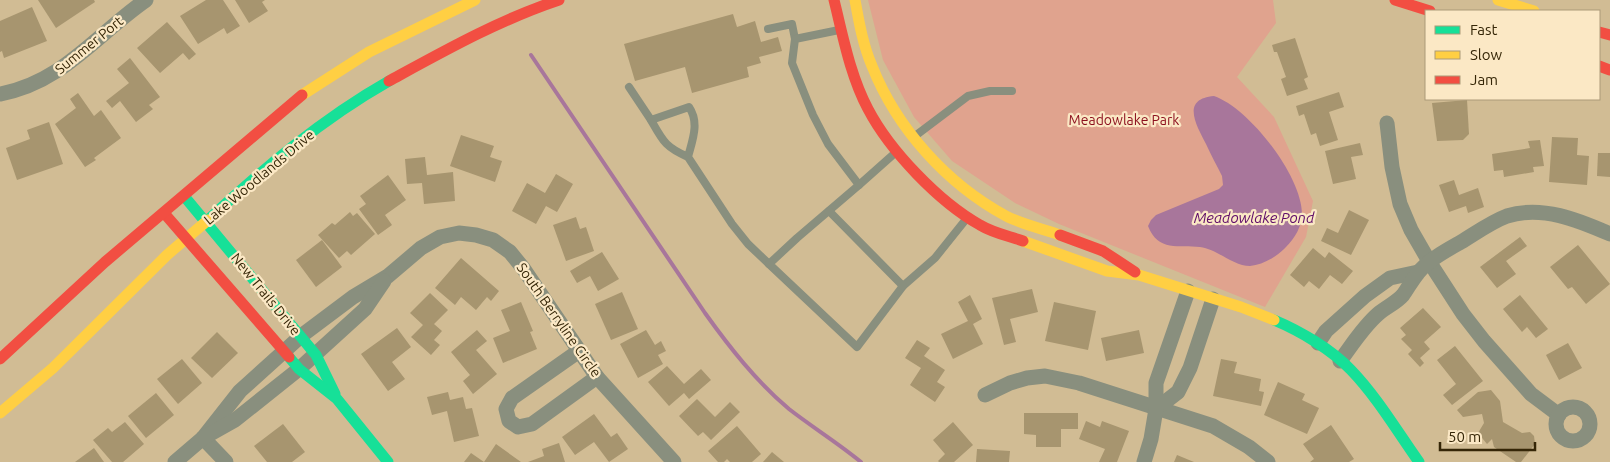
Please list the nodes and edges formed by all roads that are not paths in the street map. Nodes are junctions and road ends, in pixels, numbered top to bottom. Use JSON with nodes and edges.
{"nodes":[{"id":1,"x":146,"y":0,"type":"edge"},
{"id":2,"x":475,"y":0,"type":"edge"},
{"id":3,"x":559,"y":0,"type":"edge"},
{"id":4,"x":834,"y":0,"type":"edge"},
{"id":5,"x":854,"y":0,"type":"edge"},
{"id":6,"x":1395,"y":0,"type":"edge"},
{"id":7,"x":1498,"y":0,"type":"edge"},
{"id":8,"x":1427,"y":10,"type":"edge"},
{"id":9,"x":1531,"y":10,"type":"edge"},
{"id":10,"x":768,"y":29,"type":"dead end"},
{"id":11,"x":841,"y":29,"type":"junction"},
{"id":12,"x":795,"y":39,"type":"junction"},
{"id":13,"x":630,"y":87,"type":"dead end"},
{"id":14,"x":1012,"y":91,"type":"dead end"},
{"id":15,"x":0,"y":94,"type":"edge"},
{"id":16,"x":651,"y":120,"type":"junction"},
{"id":17,"x":1387,"y":123,"type":"dead end"},
{"id":18,"x":905,"y":144,"type":"junction"},
{"id":19,"x":688,"y":157,"type":"junction"},
{"id":20,"x":859,"y":185,"type":"junction"},
{"id":21,"x":184,"y":196,"type":"junction"},
{"id":22,"x":829,"y":211,"type":"junction"},
{"id":23,"x":164,"y":213,"type":"junction"},
{"id":24,"x":967,"y":218,"type":"junction"},
{"id":25,"x":206,"y":222,"type":"junction"},
{"id":26,"x":1610,"y":234,"type":"edge"},
{"id":27,"x":187,"y":238,"type":"junction"},
{"id":28,"x":769,"y":264,"type":"junction"},
{"id":29,"x":1424,"y":267,"type":"junction"},
{"id":30,"x":1139,"y":275,"type":"junction"},
{"id":31,"x":388,"y":276,"type":"junction"},
{"id":32,"x":904,"y":286,"type":"junction"},
{"id":33,"x":1378,"y":287,"type":"junction"},
{"id":34,"x":1188,"y":291,"type":"junction"},
{"id":35,"x":1212,"y":298,"type":"junction"},
{"id":36,"x":1391,"y":304,"type":"junction"},
{"id":37,"x":301,"y":336,"type":"junction"},
{"id":38,"x":1318,"y":343,"type":"junction"},
{"id":39,"x":579,"y":351,"type":"junction"},
{"id":40,"x":284,"y":352,"type":"junction"},
{"id":41,"x":316,"y":355,"type":"junction"},
{"id":42,"x":0,"y":359,"type":"edge"},
{"id":43,"x":1340,"y":361,"type":"junction"},
{"id":44,"x":299,"y":369,"type":"junction"},
{"id":45,"x":597,"y":377,"type":"junction"},
{"id":46,"x":984,"y":395,"type":"dead end"},
{"id":47,"x":337,"y":399,"type":"junction"},
{"id":48,"x":1156,"y":409,"type":"junction"},
{"id":49,"x":0,"y":413,"type":"edge"},
{"id":50,"x":1560,"y":415,"type":"dead end"},
{"id":51,"x":203,"y":438,"type":"junction"},
{"id":52,"x":175,"y":462,"type":"edge"},
{"id":53,"x":226,"y":462,"type":"edge"},
{"id":54,"x":388,"y":462,"type":"edge"},
{"id":55,"x":674,"y":462,"type":"edge"},
{"id":56,"x":1144,"y":462,"type":"edge"},
{"id":57,"x":1268,"y":462,"type":"edge"},
{"id":58,"x":1418,"y":462,"type":"edge"}],
"edges":[{"from":1,"to":15,"type":"street","name":"Summer Port"},
{"from":2,"to":21,"type":"street"},
{"from":3,"to":25,"type":"street","name":"Lake Woodlands Drive"},
{"from":4,"to":11,"type":"street"},
{"from":5,"to":18,"type":"street"},
{"from":6,"to":8,"type":"street"},
{"from":7,"to":9,"type":"street"},
{"from":10,"to":12,"type":"lane"},
{"from":11,"to":12,"type":"lane"},
{"from":11,"to":18,"type":"street"},
{"from":12,"to":20,"type":"lane"},
{"from":13,"to":16,"type":"lane"},
{"from":14,"to":18,"type":"lane"},
{"from":16,"to":19,"type":"lane"},
{"from":16,"to":19,"type":"lane"},
{"from":17,"to":29,"type":"street"},
{"from":18,"to":20,"type":"lane"},
{"from":18,"to":24,"type":"street"},
{"from":18,"to":30,"type":"street"},
{"from":19,"to":28,"type":"lane"},
{"from":20,"to":22,"type":"lane"},
{"from":21,"to":23,"type":"street"},
{"from":21,"to":25,"type":"street","name":"New Trails Drive"},
{"from":22,"to":28,"type":"lane"},
{"from":22,"to":32,"type":"lane"},
{"from":23,"to":27,"type":"street","name":"New Trails Drive"},
{"from":23,"to":42,"type":"street"},
{"from":24,"to":30,"type":"street"},
{"from":24,"to":32,"type":"lane"},
{"from":25,"to":27,"type":"street","name":"Lake Woodlands Drive"},
{"from":25,"to":37,"type":"street","name":"New Trails Drive"},
{"from":26,"to":29,"type":"street"},
{"from":27,"to":40,"type":"street","name":"New Trails Drive"},
{"from":27,"to":49,"type":"street","name":"Lake Woodlands Drive"},
{"from":28,"to":32,"type":"lane"},
{"from":29,"to":33,"type":"street"},
{"from":29,"to":36,"type":"street"},
{"from":29,"to":50,"type":"street"},
{"from":30,"to":34,"type":"street"},
{"from":31,"to":37,"type":"street","name":"South Berryline Circle"},
{"from":31,"to":39,"type":"street","name":"South Berryline Circle"},
{"from":31,"to":41,"type":"street","name":"South Berryline Circle"},
{"from":33,"to":36,"type":"street"},
{"from":33,"to":38,"type":"street"},
{"from":34,"to":35,"type":"street"},
{"from":34,"to":48,"type":"street"},
{"from":35,"to":38,"type":"street"},
{"from":35,"to":48,"type":"street"},
{"from":36,"to":43,"type":"street"},
{"from":37,"to":40,"type":"street","name":"South Berryline Circle"},
{"from":37,"to":41,"type":"street","name":"New Trails Drive"},
{"from":38,"to":43,"type":"street"},
{"from":39,"to":45,"type":"street","name":"South Berryline Circle"},
{"from":39,"to":45,"type":"street"},
{"from":40,"to":44,"type":"street","name":"New Trails Drive"},
{"from":40,"to":51,"type":"street","name":"South Berryline Circle"},
{"from":41,"to":44,"type":"street","name":"South Berryline Circle"},
{"from":41,"to":47,"type":"street","name":"New Trails Drive"},
{"from":43,"to":58,"type":"street"},
{"from":44,"to":47,"type":"street","name":"New Trails Drive"},
{"from":44,"to":51,"type":"street","name":"South Berryline Circle"},
{"from":45,"to":55,"type":"street","name":"South Berryline Circle"},
{"from":46,"to":48,"type":"street"},
{"from":47,"to":54,"type":"street","name":"New Trails Drive"},
{"from":48,"to":56,"type":"street"},
{"from":48,"to":57,"type":"street"},
{"from":51,"to":52,"type":"street","name":"South Berryline Circle"},
{"from":51,"to":53,"type":"street"}]}
